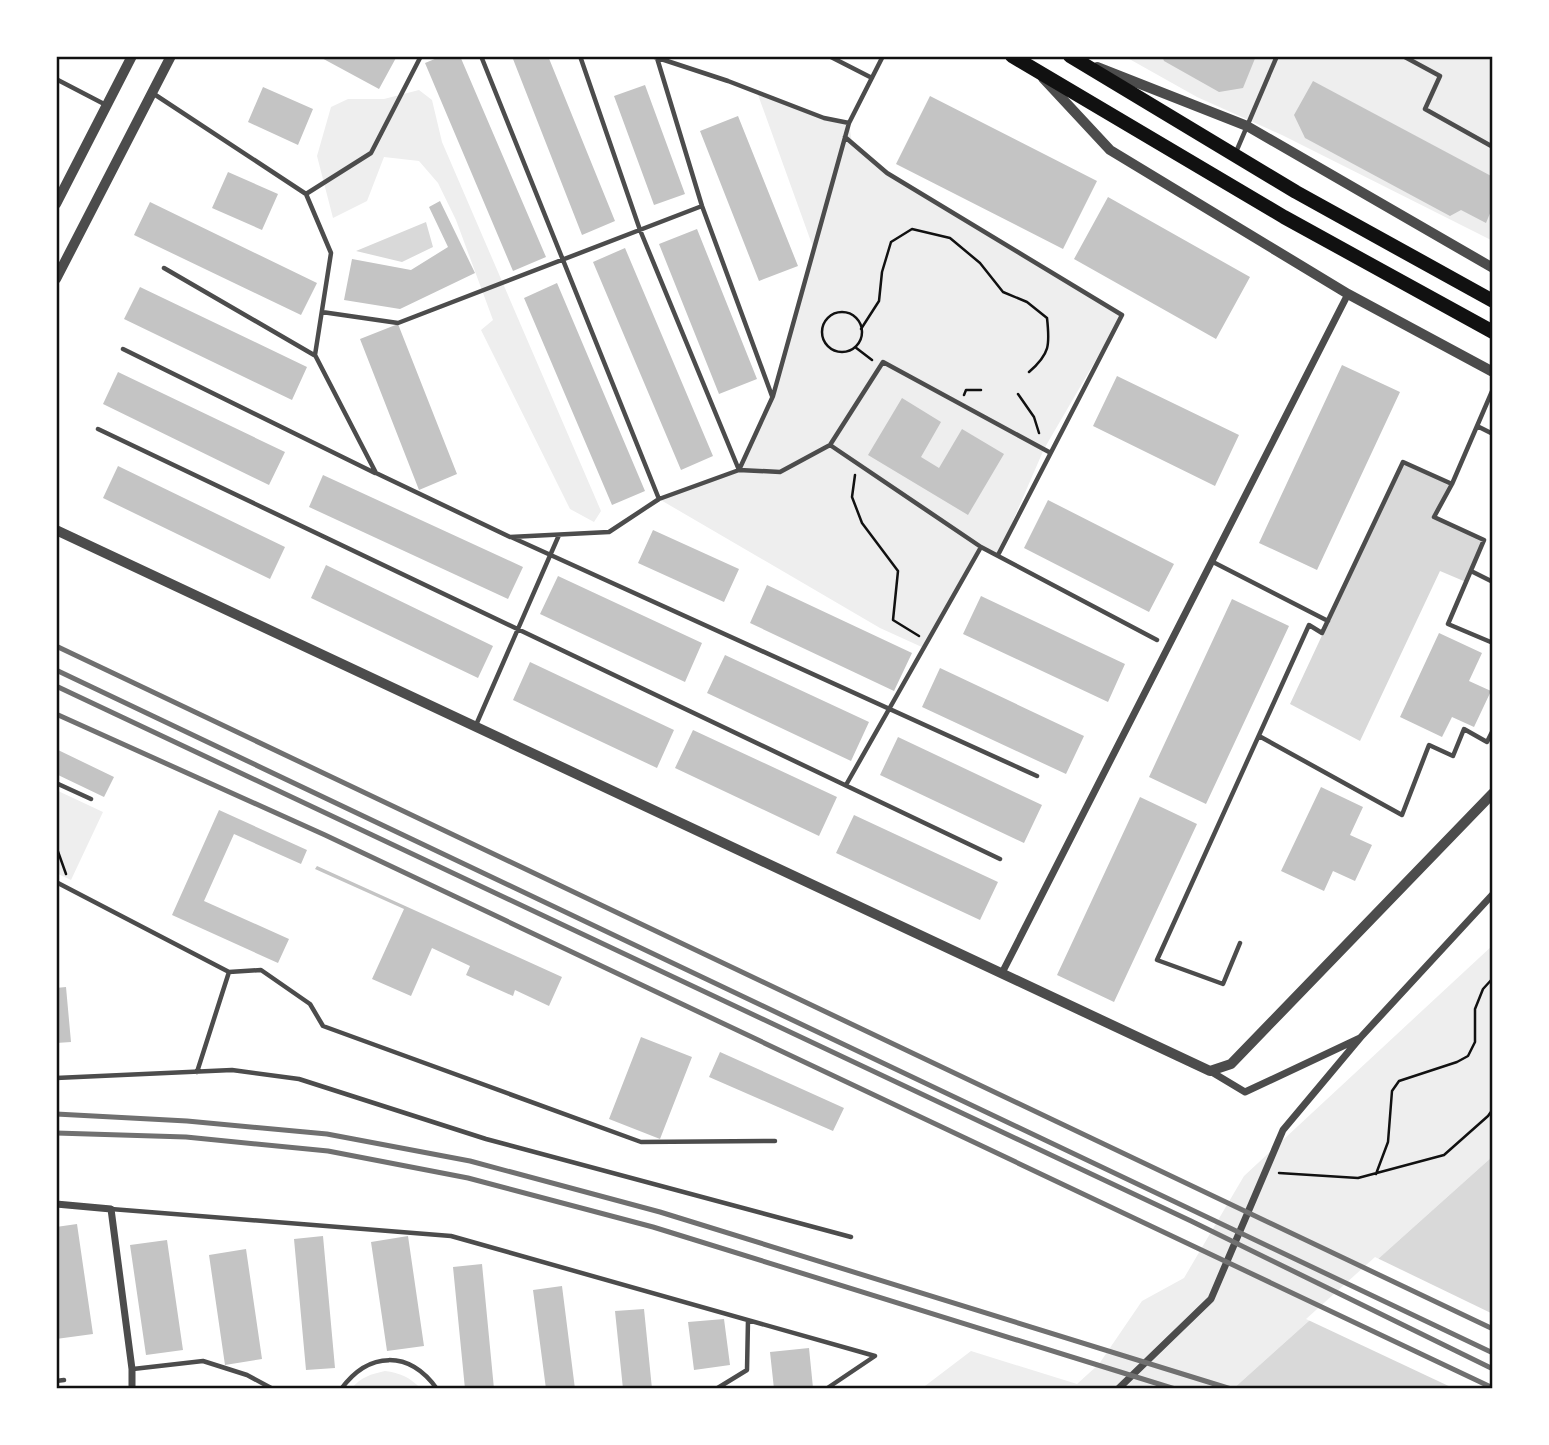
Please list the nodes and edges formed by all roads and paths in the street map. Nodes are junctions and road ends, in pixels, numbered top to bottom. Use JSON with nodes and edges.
{"nodes":[{"id":1,"x":132,"y":56,"type":"edge"},
{"id":2,"x":171,"y":56,"type":"edge"},
{"id":3,"x":421,"y":56,"type":"edge"},
{"id":4,"x":481,"y":56,"type":"edge"},
{"id":5,"x":580,"y":56,"type":"edge"},
{"id":6,"x":829,"y":56,"type":"edge"},
{"id":7,"x":883,"y":56,"type":"edge"},
{"id":8,"x":1012,"y":56,"type":"edge"},
{"id":9,"x":1070,"y":56,"type":"edge"},
{"id":10,"x":1277,"y":56,"type":"edge"},
{"id":11,"x":1403,"y":56,"type":"edge"},
{"id":12,"x":655,"y":57,"type":"edge"},
{"id":13,"x":1034,"y":68,"type":"junction"},
{"id":14,"x":872,"y":78,"type":"junction"},
{"id":15,"x":56,"y":79,"type":"edge"},
{"id":16,"x":152,"y":93,"type":"junction"},
{"id":17,"x":106,"y":106,"type":"junction"},
{"id":18,"x":849,"y":123,"type":"junction"},
{"id":19,"x":1247,"y":126,"type":"junction"},
{"id":20,"x":845,"y":137,"type":"junction"},
{"id":21,"x":1493,"y":147,"type":"edge"},
{"id":22,"x":1234,"y":155,"type":"junction"},
{"id":23,"x":306,"y":194,"type":"junction"},
{"id":24,"x":56,"y":204,"type":"edge"},
{"id":25,"x":702,"y":206,"type":"junction"},
{"id":26,"x":640,"y":230,"type":"junction"},
{"id":27,"x":563,"y":260,"type":"junction"},
{"id":28,"x":164,"y":268,"type":"dead end"},
{"id":29,"x":1493,"y":268,"type":"edge"},
{"id":30,"x":56,"y":279,"type":"edge"},
{"id":31,"x":1348,"y":294,"type":"junction"},
{"id":32,"x":1493,"y":301,"type":"edge"},
{"id":33,"x":322,"y":312,"type":"junction"},
{"id":34,"x":861,"y":329,"type":"junction"},
{"id":35,"x":1493,"y":332,"type":"edge"},
{"id":36,"x":855,"y":347,"type":"junction"},
{"id":37,"x":123,"y":349,"type":"dead end"},
{"id":38,"x":315,"y":355,"type":"junction"},
{"id":39,"x":880,"y":366,"type":"junction"},
{"id":40,"x":1029,"y":372,"type":"dead end"},
{"id":41,"x":1493,"y":372,"type":"edge"},
{"id":42,"x":1493,"y":389,"type":"edge"},
{"id":43,"x":981,"y":390,"type":"dead end"},
{"id":44,"x":1018,"y":394,"type":"dead end"},
{"id":45,"x":772,"y":396,"type":"junction"},
{"id":46,"x":960,"y":404,"type":"junction"},
{"id":47,"x":1477,"y":426,"type":"junction"},
{"id":48,"x":98,"y":429,"type":"dead end"},
{"id":49,"x":1493,"y":434,"type":"edge"},
{"id":50,"x":830,"y":445,"type":"junction"},
{"id":51,"x":1047,"y":451,"type":"junction"},
{"id":52,"x":857,"y":463,"type":"junction"},
{"id":53,"x":739,"y":470,"type":"junction"},
{"id":54,"x":376,"y":473,"type":"junction"},
{"id":55,"x":1452,"y":484,"type":"junction"},
{"id":56,"x":659,"y":499,"type":"junction"},
{"id":57,"x":56,"y":530,"type":"edge"},
{"id":58,"x":559,"y":535,"type":"junction"},
{"id":59,"x":510,"y":537,"type":"junction"},
{"id":60,"x":981,"y":547,"type":"junction"},
{"id":61,"x":550,"y":555,"type":"junction"},
{"id":62,"x":998,"y":555,"type":"junction"},
{"id":63,"x":1213,"y":562,"type":"junction"},
{"id":64,"x":1471,"y":571,"type":"junction"},
{"id":65,"x":1493,"y":582,"type":"edge"},
{"id":66,"x":1328,"y":621,"type":"junction"},
{"id":67,"x":518,"y":629,"type":"junction"},
{"id":68,"x":1157,"y":640,"type":"dead end"},
{"id":69,"x":927,"y":642,"type":"junction"},
{"id":70,"x":1493,"y":643,"type":"edge"},
{"id":71,"x":889,"y":709,"type":"junction"},
{"id":72,"x":475,"y":726,"type":"junction"},
{"id":73,"x":1493,"y":730,"type":"edge"},
{"id":74,"x":1259,"y":736,"type":"junction"},
{"id":75,"x":1037,"y":776,"type":"dead end"},
{"id":76,"x":56,"y":783,"type":"edge"},
{"id":77,"x":846,"y":785,"type":"junction"},
{"id":78,"x":1493,"y":793,"type":"edge"},
{"id":79,"x":91,"y":799,"type":"dead end"},
{"id":80,"x":56,"y":846,"type":"edge"},
{"id":81,"x":1000,"y":859,"type":"dead end"},
{"id":82,"x":56,"y":882,"type":"edge"},
{"id":83,"x":72,"y":890,"type":"junction"},
{"id":84,"x":1493,"y":894,"type":"edge"},
{"id":85,"x":1240,"y":943,"type":"dead end"},
{"id":86,"x":229,"y":972,"type":"junction"},
{"id":87,"x":1003,"y":973,"type":"junction"},
{"id":88,"x":1493,"y":978,"type":"edge"},
{"id":89,"x":1360,"y":1038,"type":"junction"},
{"id":90,"x":1210,"y":1071,"type":"junction"},
{"id":91,"x":197,"y":1072,"type":"junction"},
{"id":92,"x":56,"y":1078,"type":"edge"},
{"id":93,"x":1493,"y":1109,"type":"edge"},
{"id":94,"x":775,"y":1141,"type":"dead end"},
{"id":95,"x":1265,"y":1172,"type":"junction"},
{"id":96,"x":1376,"y":1174,"type":"junction"},
{"id":97,"x":56,"y":1204,"type":"edge"},
{"id":98,"x":111,"y":1209,"type":"junction"},
{"id":99,"x":851,"y":1237,"type":"dead end"},
{"id":100,"x":748,"y":1320,"type":"junction"},
{"id":101,"x":132,"y":1369,"type":"junction"},
{"id":102,"x":64,"y":1380,"type":"dead end"},
{"id":103,"x":56,"y":1381,"type":"edge"},
{"id":104,"x":132,"y":1389,"type":"edge"},
{"id":105,"x":273,"y":1389,"type":"edge"},
{"id":106,"x":341,"y":1389,"type":"edge"},
{"id":107,"x":437,"y":1389,"type":"edge"},
{"id":108,"x":716,"y":1389,"type":"edge"},
{"id":109,"x":826,"y":1389,"type":"edge"},
{"id":110,"x":1118,"y":1389,"type":"edge"}],
"edges":[{"from":1,"to":17,"type":"street"},
{"from":2,"to":16,"type":"street"},
{"from":3,"to":23,"type":"lane"},
{"from":4,"to":27,"type":"lane"},
{"from":5,"to":26,"type":"lane"},
{"from":6,"to":14,"type":"lane"},
{"from":7,"to":14,"type":"lane"},
{"from":8,"to":13,"type":"main road"},
{"from":9,"to":19,"type":"street"},
{"from":9,"to":22,"type":"main road"},
{"from":10,"to":19,"type":"lane"},
{"from":11,"to":21,"type":"lane"},
{"from":12,"to":18,"type":"lane"},
{"from":12,"to":25,"type":"lane"},
{"from":13,"to":31,"type":"street"},
{"from":13,"to":35,"type":"main road"},
{"from":14,"to":18,"type":"lane"},
{"from":15,"to":17,"type":"lane"},
{"from":16,"to":23,"type":"lane"},
{"from":16,"to":30,"type":"street"},
{"from":17,"to":24,"type":"street"},
{"from":18,"to":20,"type":"lane"},
{"from":19,"to":22,"type":"lane"},
{"from":19,"to":29,"type":"street"},
{"from":20,"to":45,"type":"lane"},
{"from":20,"to":51,"type":"lane"},
{"from":22,"to":32,"type":"main road"},
{"from":23,"to":33,"type":"lane"},
{"from":25,"to":26,"type":"lane"},
{"from":25,"to":45,"type":"lane"},
{"from":26,"to":27,"type":"lane"},
{"from":26,"to":53,"type":"lane"},
{"from":27,"to":33,"type":"lane"},
{"from":27,"to":56,"type":"lane"},
{"from":28,"to":38,"type":"lane"},
{"from":31,"to":41,"type":"street"},
{"from":31,"to":63,"type":"street"},
{"from":33,"to":38,"type":"lane"},
{"from":34,"to":36,"type":"path"},
{"from":34,"to":36,"type":"path"},
{"from":34,"to":40,"type":"path"},
{"from":36,"to":39,"type":"path"},
{"from":37,"to":54,"type":"lane"},
{"from":38,"to":54,"type":"lane"},
{"from":39,"to":46,"type":"lane"},
{"from":39,"to":50,"type":"lane"},
{"from":42,"to":47,"type":"lane"},
{"from":43,"to":46,"type":"path"},
{"from":44,"to":51,"type":"path"},
{"from":45,"to":53,"type":"lane"},
{"from":46,"to":51,"type":"lane"},
{"from":47,"to":49,"type":"lane"},
{"from":47,"to":55,"type":"lane"},
{"from":48,"to":67,"type":"lane"},
{"from":50,"to":52,"type":"lane"},
{"from":50,"to":53,"type":"lane"},
{"from":51,"to":62,"type":"lane"},
{"from":52,"to":60,"type":"lane"},
{"from":52,"to":69,"type":"path"},
{"from":53,"to":56,"type":"lane"},
{"from":54,"to":59,"type":"lane"},
{"from":55,"to":64,"type":"lane"},
{"from":55,"to":66,"type":"lane"},
{"from":56,"to":58,"type":"lane"},
{"from":57,"to":72,"type":"street"},
{"from":58,"to":59,"type":"lane"},
{"from":58,"to":61,"type":"lane"},
{"from":59,"to":61,"type":"lane"},
{"from":60,"to":62,"type":"lane"},
{"from":60,"to":69,"type":"lane"},
{"from":61,"to":67,"type":"lane"},
{"from":61,"to":71,"type":"lane"},
{"from":62,"to":68,"type":"lane"},
{"from":63,"to":66,"type":"lane"},
{"from":63,"to":87,"type":"street"},
{"from":64,"to":65,"type":"lane"},
{"from":64,"to":70,"type":"lane"},
{"from":66,"to":74,"type":"lane"},
{"from":67,"to":72,"type":"lane"},
{"from":67,"to":77,"type":"lane"},
{"from":69,"to":71,"type":"lane"},
{"from":71,"to":75,"type":"lane"},
{"from":71,"to":77,"type":"lane"},
{"from":72,"to":87,"type":"street"},
{"from":73,"to":74,"type":"lane"},
{"from":74,"to":85,"type":"lane"},
{"from":76,"to":79,"type":"lane"},
{"from":77,"to":81,"type":"lane"},
{"from":78,"to":90,"type":"street"},
{"from":80,"to":83,"type":"path"},
{"from":82,"to":83,"type":"lane"},
{"from":83,"to":86,"type":"lane"},
{"from":84,"to":89,"type":"street"},
{"from":86,"to":91,"type":"lane"},
{"from":86,"to":94,"type":"lane"},
{"from":87,"to":90,"type":"street"},
{"from":88,"to":96,"type":"path"},
{"from":89,"to":90,"type":"street"},
{"from":89,"to":95,"type":"street"},
{"from":91,"to":92,"type":"lane"},
{"from":91,"to":99,"type":"lane"},
{"from":93,"to":96,"type":"path"},
{"from":95,"to":96,"type":"path"},
{"from":95,"to":110,"type":"street"},
{"from":97,"to":98,"type":"street"},
{"from":98,"to":100,"type":"lane"},
{"from":98,"to":101,"type":"street"},
{"from":100,"to":108,"type":"lane"},
{"from":100,"to":109,"type":"lane"},
{"from":101,"to":104,"type":"street"},
{"from":101,"to":105,"type":"lane"},
{"from":102,"to":103,"type":"lane"},
{"from":106,"to":107,"type":"lane"}]}
